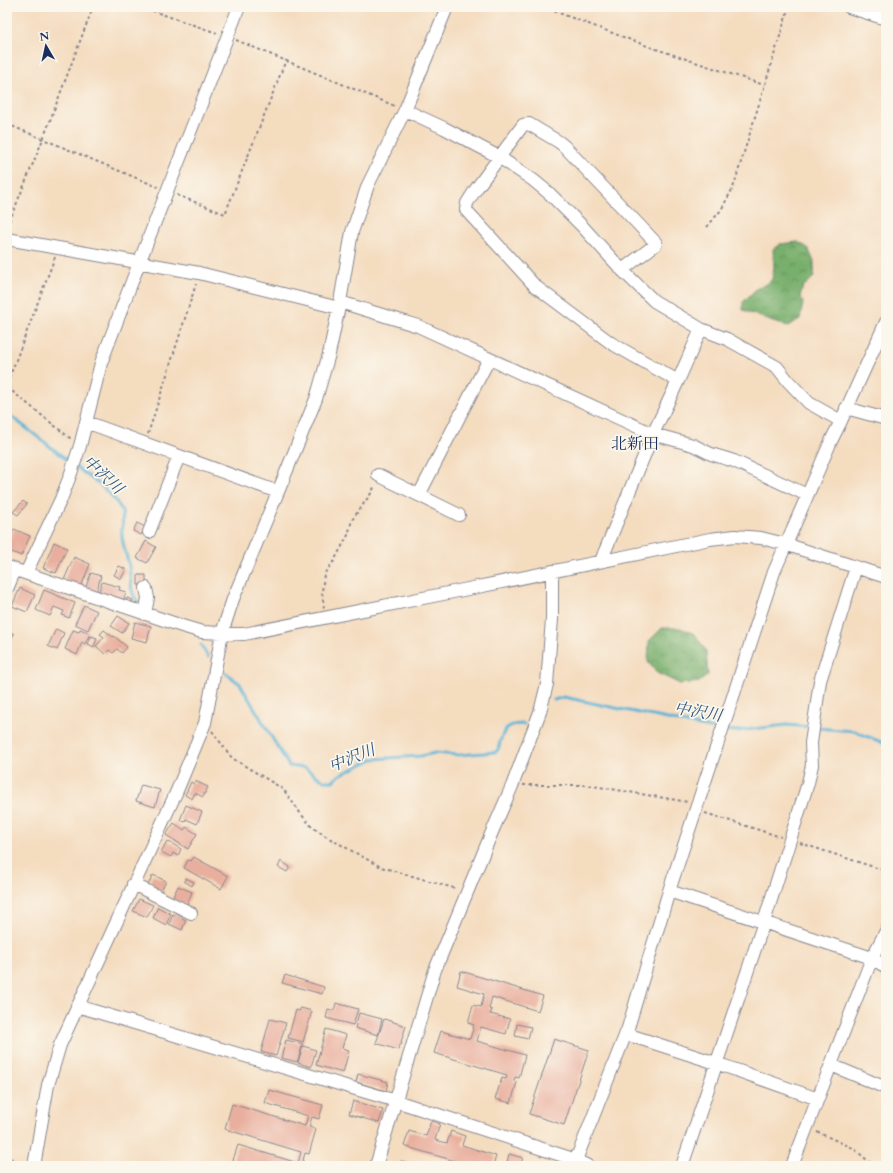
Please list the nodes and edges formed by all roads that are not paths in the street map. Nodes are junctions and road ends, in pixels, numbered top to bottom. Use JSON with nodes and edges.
{"nodes":[{"id":1,"x":238,"y":7,"type":"edge"},
{"id":2,"x":448,"y":7,"type":"edge"},
{"id":3,"x":849,"y":7,"type":"edge"},
{"id":4,"x":886,"y":19,"type":"edge"},
{"id":5,"x":405,"y":110,"type":"junction"},
{"id":6,"x":499,"y":156,"type":"junction"},
{"id":7,"x":7,"y":239,"type":"edge"},
{"id":8,"x":139,"y":263,"type":"junction"},
{"id":9,"x":622,"y":270,"type":"junction"},
{"id":10,"x":339,"y":305,"type":"junction"},
{"id":11,"x":886,"y":322,"type":"edge"},
{"id":12,"x":701,"y":329,"type":"junction"},
{"id":13,"x":489,"y":359,"type":"junction"},
{"id":14,"x":678,"y":381,"type":"junction"},
{"id":15,"x":846,"y":408,"type":"junction"},
{"id":16,"x":886,"y":419,"type":"edge"},
{"id":17,"x":841,"y":420,"type":"junction"},
{"id":18,"x":86,"y":422,"type":"junction"},
{"id":19,"x":653,"y":434,"type":"junction"},
{"id":20,"x":179,"y":456,"type":"junction"},
{"id":21,"x":378,"y":475,"type":"road end"},
{"id":22,"x":278,"y":492,"type":"junction"},
{"id":23,"x":419,"y":495,"type":"junction"},
{"id":24,"x":807,"y":495,"type":"junction"},
{"id":25,"x":458,"y":515,"type":"dead end"},
{"id":26,"x":149,"y":532,"type":"dead end"},
{"id":27,"x":785,"y":544,"type":"junction"},
{"id":28,"x":601,"y":561,"type":"junction"},
{"id":29,"x":856,"y":567,"type":"junction"},
{"id":30,"x":16,"y":570,"type":"edge"},
{"id":31,"x":552,"y":571,"type":"junction"},
{"id":32,"x":886,"y":577,"type":"edge"},
{"id":33,"x":146,"y":588,"type":"dead end"},
{"id":34,"x":7,"y":589,"type":"edge"},
{"id":35,"x":145,"y":614,"type":"junction"},
{"id":36,"x":222,"y":633,"type":"junction"},
{"id":37,"x":133,"y":884,"type":"junction"},
{"id":38,"x":669,"y":891,"type":"junction"},
{"id":39,"x":191,"y":912,"type":"dead end"},
{"id":40,"x":764,"y":922,"type":"junction"},
{"id":41,"x":886,"y":931,"type":"edge"},
{"id":42,"x":872,"y":958,"type":"junction"},
{"id":43,"x":886,"y":967,"type":"edge"},
{"id":44,"x":77,"y":1006,"type":"junction"},
{"id":45,"x":626,"y":1034,"type":"junction"},
{"id":46,"x":716,"y":1063,"type":"junction"},
{"id":47,"x":832,"y":1065,"type":"junction"},
{"id":48,"x":886,"y":1088,"type":"edge"},
{"id":49,"x":818,"y":1099,"type":"junction"},
{"id":50,"x":396,"y":1101,"type":"junction"},
{"id":51,"x":576,"y":1160,"type":"junction"},
{"id":52,"x":7,"y":1163,"type":"edge"},
{"id":53,"x":9,"y":1166,"type":"edge"},
{"id":54,"x":34,"y":1166,"type":"edge"},
{"id":55,"x":376,"y":1166,"type":"edge"},
{"id":56,"x":588,"y":1166,"type":"edge"},
{"id":57,"x":682,"y":1166,"type":"edge"},
{"id":58,"x":792,"y":1166,"type":"edge"}],
"edges":[{"from":1,"to":8,"type":"street"},
{"from":2,"to":5,"type":"street"},
{"from":3,"to":4,"type":"street"},
{"from":5,"to":6,"type":"street"},
{"from":5,"to":10,"type":"street"},
{"from":6,"to":9,"type":"street"},
{"from":6,"to":9,"type":"street"},
{"from":6,"to":14,"type":"street"},
{"from":7,"to":8,"type":"street"},
{"from":8,"to":10,"type":"street"},
{"from":8,"to":18,"type":"street"},
{"from":9,"to":12,"type":"street"},
{"from":10,"to":13,"type":"street"},
{"from":10,"to":22,"type":"street"},
{"from":11,"to":15,"type":"street"},
{"from":12,"to":14,"type":"street"},
{"from":12,"to":17,"type":"street"},
{"from":13,"to":19,"type":"street"},
{"from":13,"to":23,"type":"street"},
{"from":14,"to":19,"type":"street"},
{"from":15,"to":16,"type":"street"},
{"from":15,"to":17,"type":"street"},
{"from":17,"to":24,"type":"street"},
{"from":18,"to":20,"type":"street"},
{"from":18,"to":30,"type":"street"},
{"from":19,"to":24,"type":"street"},
{"from":19,"to":28,"type":"street"},
{"from":20,"to":22,"type":"street"},
{"from":20,"to":26,"type":"street"},
{"from":21,"to":23,"type":"street"},
{"from":22,"to":36,"type":"street"},
{"from":23,"to":25,"type":"street"},
{"from":24,"to":27,"type":"street"},
{"from":27,"to":28,"type":"street"},
{"from":27,"to":29,"type":"street"},
{"from":27,"to":38,"type":"street"},
{"from":28,"to":31,"type":"street"},
{"from":29,"to":32,"type":"street"},
{"from":29,"to":40,"type":"street"},
{"from":30,"to":34,"type":"street"},
{"from":30,"to":35,"type":"street"},
{"from":31,"to":36,"type":"street"},
{"from":31,"to":50,"type":"street"},
{"from":33,"to":35,"type":"street"},
{"from":35,"to":36,"type":"street"},
{"from":36,"to":37,"type":"street"},
{"from":37,"to":39,"type":"street"},
{"from":37,"to":44,"type":"street"},
{"from":38,"to":40,"type":"street"},
{"from":38,"to":45,"type":"street"},
{"from":40,"to":42,"type":"street"},
{"from":40,"to":46,"type":"street"},
{"from":41,"to":42,"type":"street"},
{"from":42,"to":43,"type":"street"},
{"from":42,"to":47,"type":"street"},
{"from":44,"to":50,"type":"street"},
{"from":44,"to":54,"type":"street"},
{"from":45,"to":46,"type":"street"},
{"from":45,"to":51,"type":"street"},
{"from":46,"to":49,"type":"street"},
{"from":46,"to":57,"type":"street"},
{"from":47,"to":48,"type":"street"},
{"from":47,"to":49,"type":"street"},
{"from":49,"to":58,"type":"street"},
{"from":50,"to":51,"type":"street"},
{"from":50,"to":55,"type":"street"},
{"from":51,"to":56,"type":"street"},
{"from":52,"to":53,"type":"street"}]}
